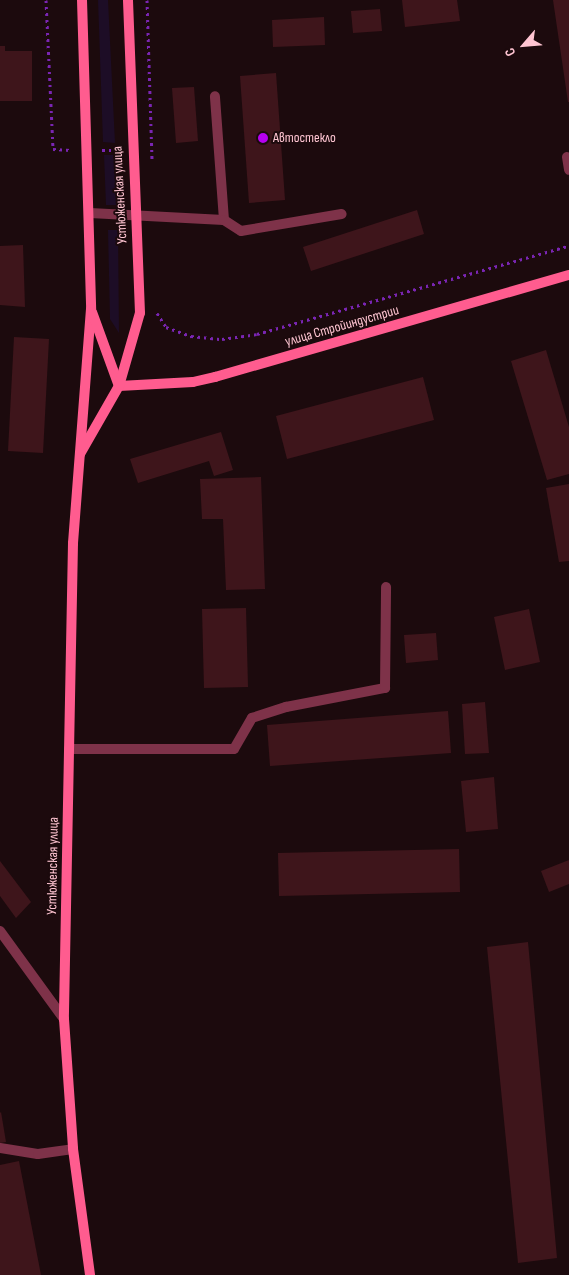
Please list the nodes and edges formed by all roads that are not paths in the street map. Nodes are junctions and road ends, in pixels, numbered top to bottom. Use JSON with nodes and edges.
{"nodes":[{"id":1,"x":82,"y":0,"type":"edge"},
{"id":2,"x":128,"y":0,"type":"edge"},
{"id":3,"x":214,"y":96,"type":"dead end"},
{"id":4,"x":567,"y":157,"type":"dead end"},
{"id":5,"x":569,"y":170,"type":"edge"},
{"id":6,"x":90,"y":213,"type":"junction"},
{"id":7,"x":134,"y":214,"type":"junction"},
{"id":8,"x":342,"y":214,"type":"dead end"},
{"id":9,"x":224,"y":220,"type":"junction"},
{"id":10,"x":569,"y":275,"type":"edge"},
{"id":11,"x":91,"y":309,"type":"junction"},
{"id":12,"x":119,"y":386,"type":"junction"},
{"id":13,"x":78,"y":456,"type":"junction"},
{"id":14,"x":386,"y":587,"type":"dead end"},
{"id":15,"x":69,"y":749,"type":"junction"},
{"id":16,"x":0,"y":931,"type":"edge"},
{"id":17,"x":64,"y":1019,"type":"junction"},
{"id":18,"x":0,"y":1148,"type":"edge"},
{"id":19,"x":73,"y":1149,"type":"junction"},
{"id":20,"x":90,"y":1275,"type":"edge"}],
"edges":[{"from":1,"to":6,"type":"main road","name":"Устюженская улица"},
{"from":2,"to":7,"type":"main road","name":"Устюженская улица"},
{"from":3,"to":9,"type":"street"},
{"from":4,"to":5,"type":"street"},
{"from":6,"to":7,"type":"street"},
{"from":6,"to":11,"type":"main road","name":"Устюженская улица"},
{"from":7,"to":9,"type":"street"},
{"from":7,"to":12,"type":"main road","name":"Устюженская улица"},
{"from":8,"to":9,"type":"street"},
{"from":10,"to":12,"type":"main road","name":"улица Стройиндустрии"},
{"from":11,"to":12,"type":"main road","name":"Устюженская улица"},
{"from":11,"to":13,"type":"main road","name":"Устюженская улица"},
{"from":12,"to":13,"type":"main road","name":"Устюженская улица"},
{"from":13,"to":15,"type":"main road","name":"Устюженская улица"},
{"from":14,"to":15,"type":"street"},
{"from":15,"to":17,"type":"main road","name":"Устюженская улица"},
{"from":16,"to":17,"type":"street"},
{"from":17,"to":19,"type":"main road","name":"Устюженская улица"},
{"from":18,"to":19,"type":"street"},
{"from":19,"to":20,"type":"main road","name":"Устюженская улица"}]}
